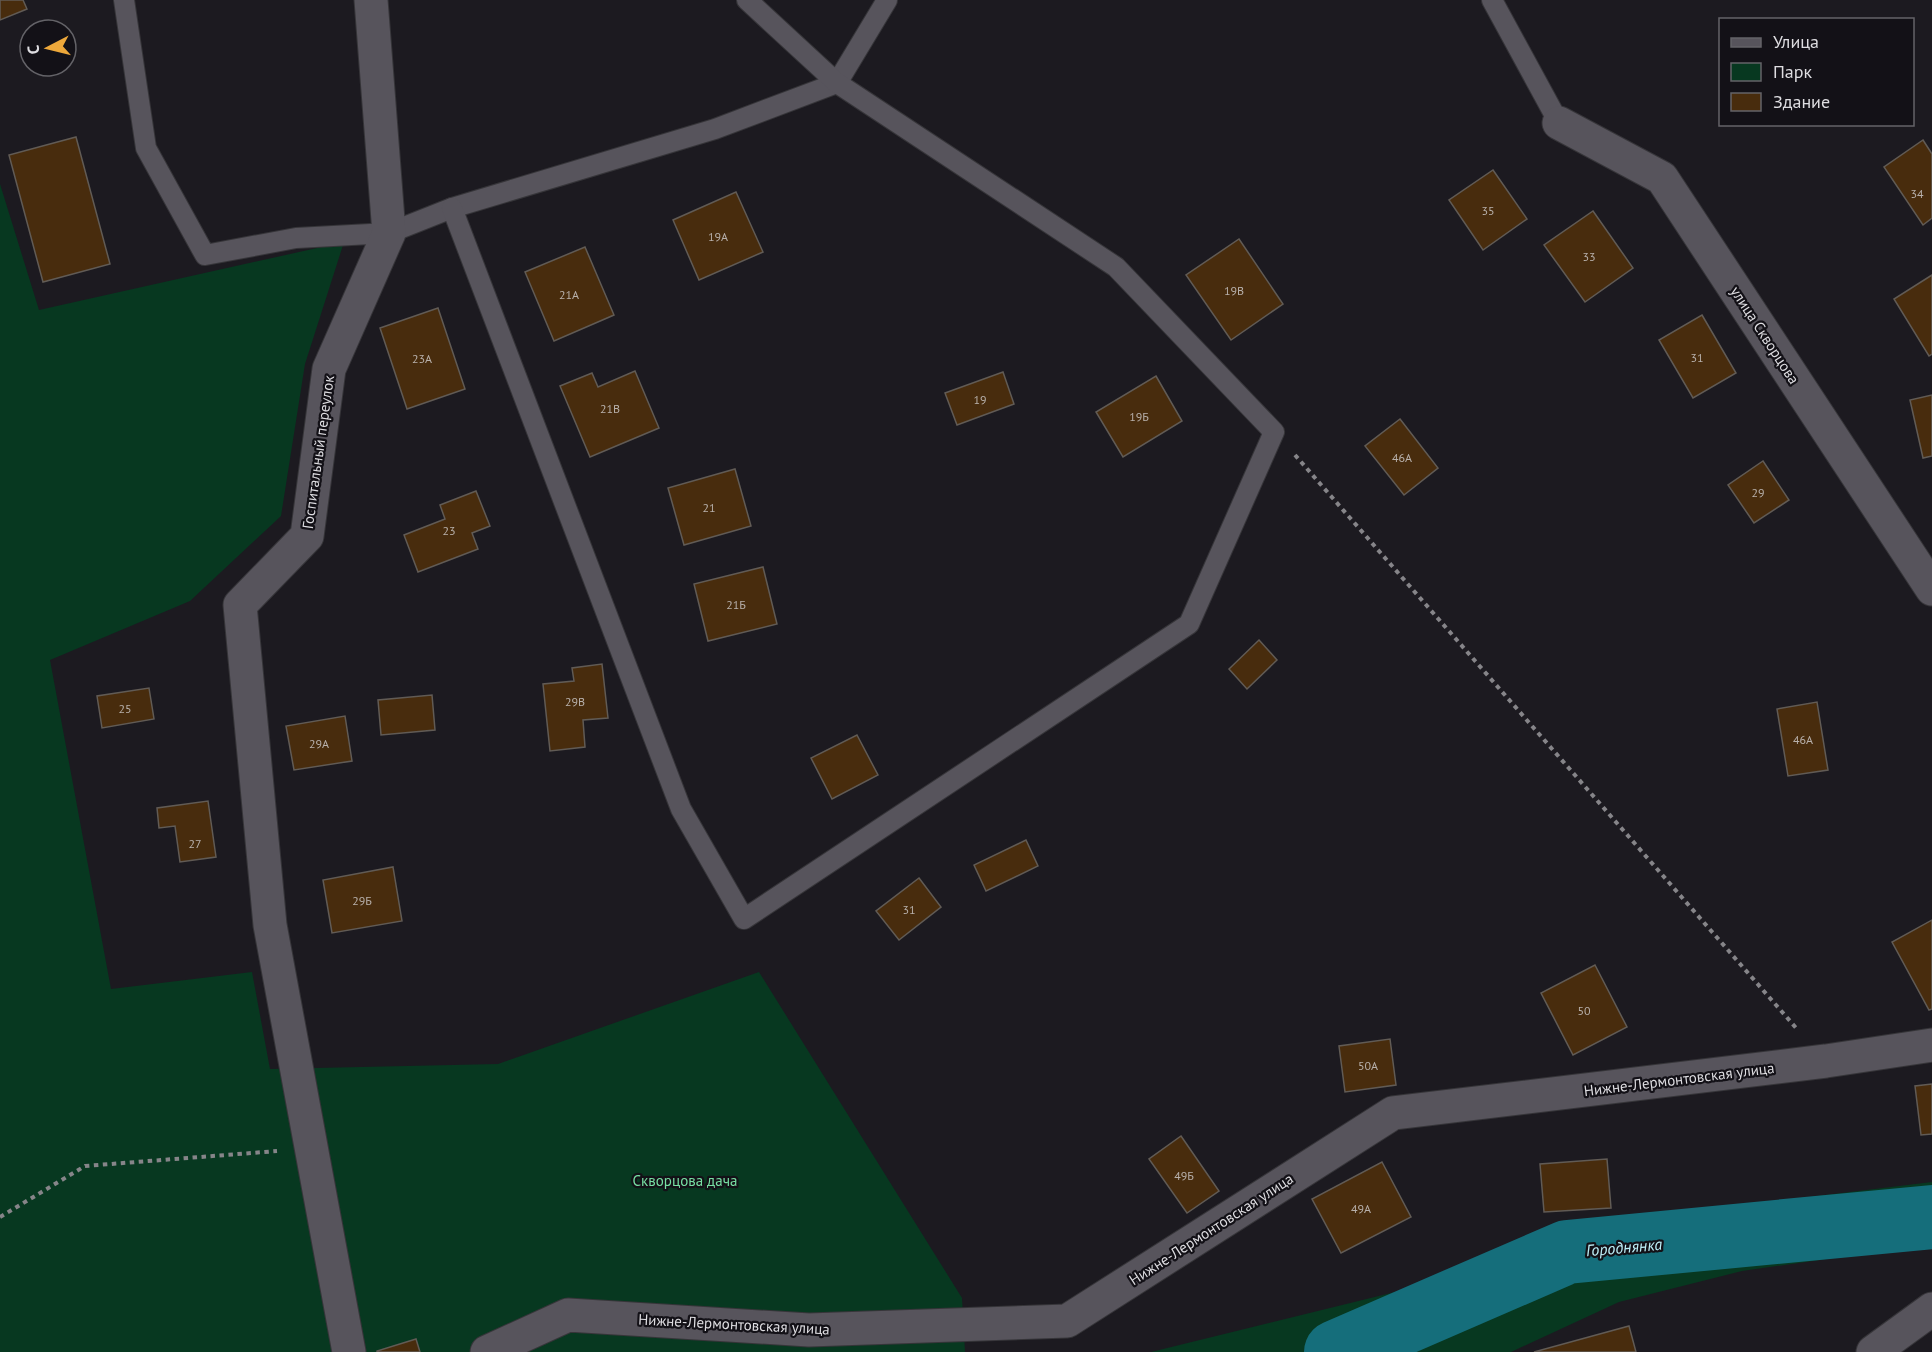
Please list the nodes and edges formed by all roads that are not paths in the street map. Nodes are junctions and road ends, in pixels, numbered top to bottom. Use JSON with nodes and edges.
{"nodes":[{"id":1,"x":124,"y":0,"type":"edge"},
{"id":2,"x":371,"y":0,"type":"edge"},
{"id":3,"x":747,"y":0,"type":"edge"},
{"id":4,"x":887,"y":0,"type":"edge"},
{"id":5,"x":1492,"y":0,"type":"edge"},
{"id":6,"x":837,"y":83,"type":"junction"},
{"id":7,"x":1559,"y":123,"type":"joint"},
{"id":8,"x":452,"y":208,"type":"junction"},
{"id":9,"x":389,"y":233,"type":"junction"},
{"id":10,"x":1932,"y":590,"type":"edge"},
{"id":11,"x":1932,"y":1045,"type":"edge"},
{"id":12,"x":1932,"y":1310,"type":"edge"},
{"id":13,"x":349,"y":1352,"type":"edge"},
{"id":14,"x":487,"y":1352,"type":"edge"},
{"id":15,"x":1873,"y":1352,"type":"edge"}],
"edges":[{"from":1,"to":9,"type":"lane"},
{"from":2,"to":9,"type":"street","name":"Госпитальный переулок"},
{"from":3,"to":6,"type":"lane"},
{"from":4,"to":6,"type":"lane"},
{"from":5,"to":7,"type":"lane"},
{"from":6,"to":8,"type":"lane"},
{"from":6,"to":8,"type":"lane"},
{"from":7,"to":10,"type":"street","name":"улица Скворцова"},
{"from":8,"to":9,"type":"lane"},
{"from":9,"to":13,"type":"street","name":"Госпитальный переулок"},
{"from":11,"to":14,"type":"street","name":"Нижне-Лермонтовская улица"},
{"from":12,"to":15,"type":"street"}]}
